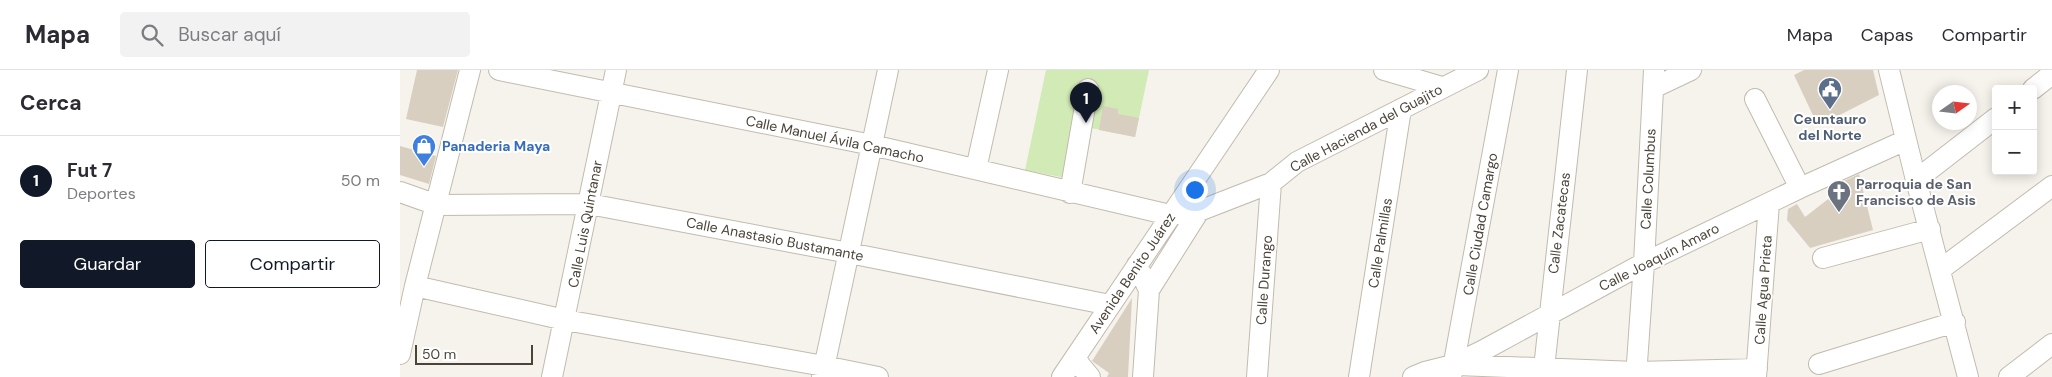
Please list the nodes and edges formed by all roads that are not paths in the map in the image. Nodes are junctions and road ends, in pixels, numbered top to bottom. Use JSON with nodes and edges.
{"nodes":[{"id":1,"x":470,"y":70,"type":"edge"},
{"id":2,"x":499,"y":70,"type":"edge"},
{"id":3,"x":616,"y":70,"type":"edge"},
{"id":4,"x":888,"y":70,"type":"edge"},
{"id":5,"x":998,"y":70,"type":"edge"},
{"id":6,"x":1270,"y":70,"type":"edge"},
{"id":7,"x":1384,"y":70,"type":"edge"},
{"id":8,"x":1478,"y":70,"type":"edge"},
{"id":9,"x":1508,"y":70,"type":"edge"},
{"id":10,"x":1577,"y":70,"type":"edge"},
{"id":11,"x":1691,"y":70,"type":"edge"},
{"id":12,"x":1893,"y":72,"type":"edge"},
{"id":13,"x":2052,"y":74,"type":"edge"},
{"id":14,"x":1653,"y":79,"type":"edge"},
{"id":15,"x":2037,"y":86,"type":"edge"},
{"id":16,"x":1442,"y":87,"type":"junction"},
{"id":17,"x":1088,"y":89,"type":"dead end"},
{"id":18,"x":611,"y":94,"type":"junction"},
{"id":19,"x":1755,"y":99,"type":"dead end"},
{"id":20,"x":1401,"y":109,"type":"junction"},
{"id":21,"x":1992,"y":121,"type":"edge"},
{"id":22,"x":1906,"y":140,"type":"junction"},
{"id":23,"x":872,"y":145,"type":"junction"},
{"id":24,"x":976,"y":169,"type":"junction"},
{"id":25,"x":1916,"y":180,"type":"junction"},
{"id":26,"x":1271,"y":183,"type":"junction"},
{"id":27,"x":2052,"y":186,"type":"edge"},
{"id":28,"x":1800,"y":188,"type":"junction"},
{"id":29,"x":400,"y":192,"type":"edge"},
{"id":30,"x":1070,"y":193,"type":"junction"},
{"id":31,"x":1769,"y":203,"type":"junction"},
{"id":32,"x":589,"y":204,"type":"junction"},
{"id":33,"x":437,"y":205,"type":"junction"},
{"id":34,"x":1199,"y":211,"type":"junction"},
{"id":35,"x":1170,"y":215,"type":"junction"},
{"id":36,"x":1930,"y":229,"type":"junction"},
{"id":37,"x":849,"y":253,"type":"junction"},
{"id":38,"x":1823,"y":258,"type":"dead end"},
{"id":39,"x":1644,"y":263,"type":"junction"},
{"id":40,"x":1137,"y":265,"type":"junction"},
{"id":41,"x":1941,"y":269,"type":"junction"},
{"id":42,"x":415,"y":286,"type":"junction"},
{"id":43,"x":1148,"y":290,"type":"junction"},
{"id":44,"x":1110,"y":305,"type":"junction"},
{"id":45,"x":1549,"y":314,"type":"junction"},
{"id":46,"x":565,"y":320,"type":"junction"},
{"id":47,"x":1955,"y":322,"type":"junction"},
{"id":48,"x":403,"y":326,"type":"edge"},
{"id":49,"x":2052,"y":344,"type":"edge"},
{"id":50,"x":400,"y":354,"type":"edge"},
{"id":51,"x":1076,"y":356,"type":"junction"},
{"id":52,"x":1819,"y":364,"type":"dead end"},
{"id":53,"x":823,"y":371,"type":"edge"},
{"id":54,"x":1452,"y":371,"type":"edge"},
{"id":55,"x":1543,"y":373,"type":"edge"},
{"id":56,"x":1757,"y":373,"type":"edge"},
{"id":57,"x":1636,"y":374,"type":"edge"},
{"id":58,"x":552,"y":377,"type":"edge"},
{"id":59,"x":878,"y":377,"type":"edge"},
{"id":60,"x":1062,"y":377,"type":"edge"},
{"id":61,"x":1090,"y":377,"type":"edge"},
{"id":62,"x":1143,"y":377,"type":"edge"},
{"id":63,"x":1257,"y":377,"type":"edge"},
{"id":64,"x":1359,"y":377,"type":"edge"},
{"id":65,"x":1413,"y":377,"type":"edge"},
{"id":66,"x":1968,"y":377,"type":"edge"},
{"id":67,"x":2009,"y":377,"type":"edge"}],
"edges":[{"from":1,"to":33,"type":"street"},
{"from":2,"to":18,"type":"street","name":"Calle Manuel Ávila Camacho"},
{"from":3,"to":18,"type":"street","name":"Calle Luis Quintanar"},
{"from":4,"to":23,"type":"street"},
{"from":5,"to":24,"type":"street"},
{"from":6,"to":35,"type":"street","name":"Avenida Benito Juárez"},
{"from":7,"to":16,"type":"street"},
{"from":8,"to":16,"type":"street","name":"Calle Hacienda del Guajito"},
{"from":9,"to":54,"type":"street","name":"Calle Ciudad Camargo"},
{"from":10,"to":45,"type":"street","name":"Calle Zacatecas"},
{"from":11,"to":14,"type":"street"},
{"from":12,"to":22,"type":"street"},
{"from":13,"to":15,"type":"street"},
{"from":14,"to":39,"type":"street","name":"Calle Columbus"},
{"from":16,"to":20,"type":"street","name":"Calle Hacienda del Guajito"},
{"from":17,"to":30,"type":"street"},
{"from":18,"to":23,"type":"street","name":"Calle Manuel Ávila Camacho"},
{"from":18,"to":32,"type":"street","name":"Calle Luis Quintanar"},
{"from":19,"to":28,"type":"street"},
{"from":20,"to":26,"type":"street","name":"Calle Hacienda del Guajito"},
{"from":20,"to":64,"type":"street","name":"Calle Palmillas"},
{"from":21,"to":25,"type":"street"},
{"from":22,"to":25,"type":"street"},
{"from":22,"to":28,"type":"street","name":"Calle Joaquín Amaro"},
{"from":23,"to":24,"type":"street","name":"Calle Manuel Ávila Camacho"},
{"from":23,"to":37,"type":"street"},
{"from":24,"to":30,"type":"street","name":"Calle Manuel Ávila Camacho"},
{"from":25,"to":36,"type":"street"},
{"from":26,"to":34,"type":"street","name":"Calle Hacienda del Guajito"},
{"from":26,"to":63,"type":"street","name":"Calle Durango"},
{"from":27,"to":41,"type":"street"},
{"from":28,"to":31,"type":"street","name":"Calle Joaquín Amaro"},
{"from":29,"to":33,"type":"street","name":"Calle Anastasio Bustamante"},
{"from":30,"to":35,"type":"street","name":"Calle Manuel Ávila Camacho"},
{"from":31,"to":39,"type":"street","name":"Calle Joaquín Amaro"},
{"from":31,"to":56,"type":"street","name":"Calle Agua Prieta"},
{"from":32,"to":33,"type":"street","name":"Calle Anastasio Bustamante"},
{"from":32,"to":37,"type":"street","name":"Calle Anastasio Bustamante"},
{"from":32,"to":46,"type":"street","name":"Calle Luis Quintanar"},
{"from":33,"to":42,"type":"street"},
{"from":34,"to":35,"type":"street","name":"Calle Hacienda del Guajito"},
{"from":34,"to":43,"type":"street"},
{"from":35,"to":40,"type":"street","name":"Avenida Benito Juárez"},
{"from":36,"to":38,"type":"street"},
{"from":36,"to":41,"type":"street"},
{"from":37,"to":44,"type":"street","name":"Calle Anastasio Bustamante"},
{"from":37,"to":53,"type":"street"},
{"from":39,"to":45,"type":"street","name":"Calle Joaquín Amaro"},
{"from":39,"to":57,"type":"street","name":"Calle Columbus"},
{"from":40,"to":43,"type":"street"},
{"from":40,"to":44,"type":"street","name":"Avenida Benito Juárez"},
{"from":41,"to":47,"type":"street"},
{"from":42,"to":46,"type":"street"},
{"from":42,"to":48,"type":"street"},
{"from":43,"to":62,"type":"street"},
{"from":44,"to":51,"type":"street","name":"Avenida Benito Juárez"},
{"from":45,"to":54,"type":"street","name":"Calle Joaquín Amaro"},
{"from":45,"to":55,"type":"street","name":"Calle Zacatecas"},
{"from":46,"to":53,"type":"street"},
{"from":46,"to":58,"type":"street","name":"Calle Luis Quintanar"},
{"from":47,"to":52,"type":"street"},
{"from":47,"to":66,"type":"street"},
{"from":48,"to":50,"type":"street"},
{"from":49,"to":67,"type":"street"},
{"from":51,"to":60,"type":"street","name":"Avenida Benito Juárez"},
{"from":51,"to":61,"type":"street"},
{"from":53,"to":59,"type":"street"},
{"from":54,"to":55,"type":"street"},
{"from":54,"to":65,"type":"street","name":"Calle Joaquín Amaro"},
{"from":55,"to":57,"type":"street"},
{"from":56,"to":57,"type":"street"}]}
